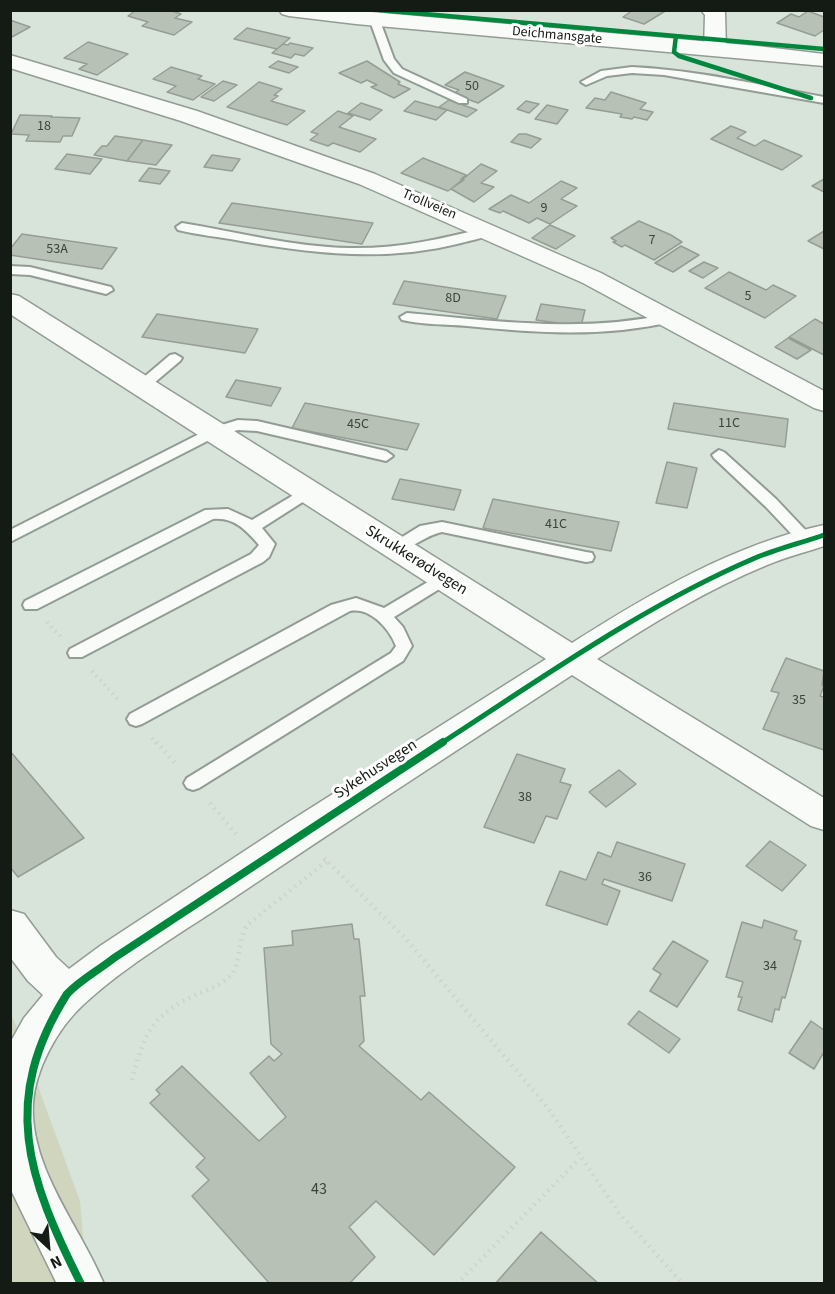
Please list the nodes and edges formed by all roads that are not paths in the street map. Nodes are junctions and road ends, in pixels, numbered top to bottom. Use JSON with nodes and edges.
{"nodes":[{"id":1,"x":289,"y":10,"type":"edge"},
{"id":2,"x":715,"y":11,"type":"edge"},
{"id":3,"x":375,"y":21,"type":"junction"},
{"id":4,"x":716,"y":49,"type":"junction"},
{"id":5,"x":825,"y":60,"type":"edge"},
{"id":6,"x":10,"y":61,"type":"edge"},
{"id":7,"x":586,"y":82,"type":"dead end"},
{"id":8,"x":463,"y":100,"type":"dead end"},
{"id":9,"x":825,"y":100,"type":"edge"},
{"id":10,"x":182,"y":227,"type":"dead end"},
{"id":11,"x":489,"y":231,"type":"junction"},
{"id":12,"x":10,"y":270,"type":"edge"},
{"id":13,"x":106,"y":290,"type":"dead end"},
{"id":14,"x":10,"y":302,"type":"edge"},
{"id":15,"x":407,"y":317,"type":"dead end"},
{"id":16,"x":669,"y":318,"type":"junction"},
{"id":17,"x":175,"y":358,"type":"dead end"},
{"id":18,"x":142,"y":386,"type":"junction"},
{"id":19,"x":825,"y":402,"type":"edge"},
{"id":20,"x":214,"y":432,"type":"junction"},
{"id":21,"x":719,"y":455,"type":"dead end"},
{"id":22,"x":386,"y":456,"type":"dead end"},
{"id":23,"x":307,"y":492,"type":"junction"},
{"id":24,"x":252,"y":527,"type":"junction"},
{"id":25,"x":10,"y":537,"type":"edge"},
{"id":26,"x":815,"y":538,"type":"edge"},
{"id":27,"x":396,"y":548,"type":"junction"},
{"id":28,"x":586,"y":557,"type":"dead end"},
{"id":29,"x":443,"y":579,"type":"junction"},
{"id":30,"x":30,"y":605,"type":"dead end"},
{"id":31,"x":382,"y":617,"type":"junction"},
{"id":32,"x":76,"y":653,"type":"dead end"},
{"id":33,"x":573,"y":659,"type":"junction"},
{"id":34,"x":136,"y":719,"type":"dead end"},
{"id":35,"x":193,"y":783,"type":"dead end"},
{"id":36,"x":825,"y":816,"type":"edge"},
{"id":37,"x":10,"y":926,"type":"edge"},
{"id":38,"x":68,"y":993,"type":"junction"},
{"id":39,"x":11,"y":1104,"type":"edge"},
{"id":40,"x":81,"y":1284,"type":"edge"}],
"edges":[{"from":1,"to":3,"type":"street","name":"Deichmansgate"},
{"from":2,"to":4,"type":"street"},
{"from":3,"to":4,"type":"street","name":"Deichmansgate"},
{"from":3,"to":8,"type":"lane"},
{"from":4,"to":5,"type":"street","name":"Deichmansgate"},
{"from":6,"to":11,"type":"street","name":"Trollveien"},
{"from":7,"to":9,"type":"lane"},
{"from":10,"to":11,"type":"lane"},
{"from":11,"to":16,"type":"street","name":"Trollveien"},
{"from":12,"to":13,"type":"lane"},
{"from":14,"to":18,"type":"street","name":"Skrukkerødvegen"},
{"from":15,"to":16,"type":"lane"},
{"from":16,"to":19,"type":"street","name":"Trollveien"},
{"from":17,"to":18,"type":"lane"},
{"from":18,"to":20,"type":"street","name":"Skrukkerødvegen"},
{"from":20,"to":22,"type":"lane"},
{"from":20,"to":23,"type":"street","name":"Skrukkerødvegen"},
{"from":20,"to":25,"type":"lane"},
{"from":21,"to":26,"type":"lane"},
{"from":23,"to":24,"type":"lane"},
{"from":23,"to":27,"type":"street","name":"Skrukkerødvegen"},
{"from":24,"to":30,"type":"lane"},
{"from":24,"to":32,"type":"lane"},
{"from":26,"to":33,"type":"street","name":"Sykehusvegen"},
{"from":27,"to":28,"type":"lane"},
{"from":27,"to":29,"type":"street","name":"Skrukkerødvegen"},
{"from":29,"to":31,"type":"lane"},
{"from":29,"to":33,"type":"street","name":"Skrukkerødvegen"},
{"from":31,"to":34,"type":"lane"},
{"from":31,"to":35,"type":"lane"},
{"from":33,"to":36,"type":"street","name":"Skrukkerødvegen"},
{"from":33,"to":38,"type":"street","name":"Sykehusvegen"},
{"from":37,"to":38,"type":"street"},
{"from":38,"to":39,"type":"street","name":"Sykehusvegen"},
{"from":39,"to":40,"type":"street","name":"Sykehusvegen"}]}
